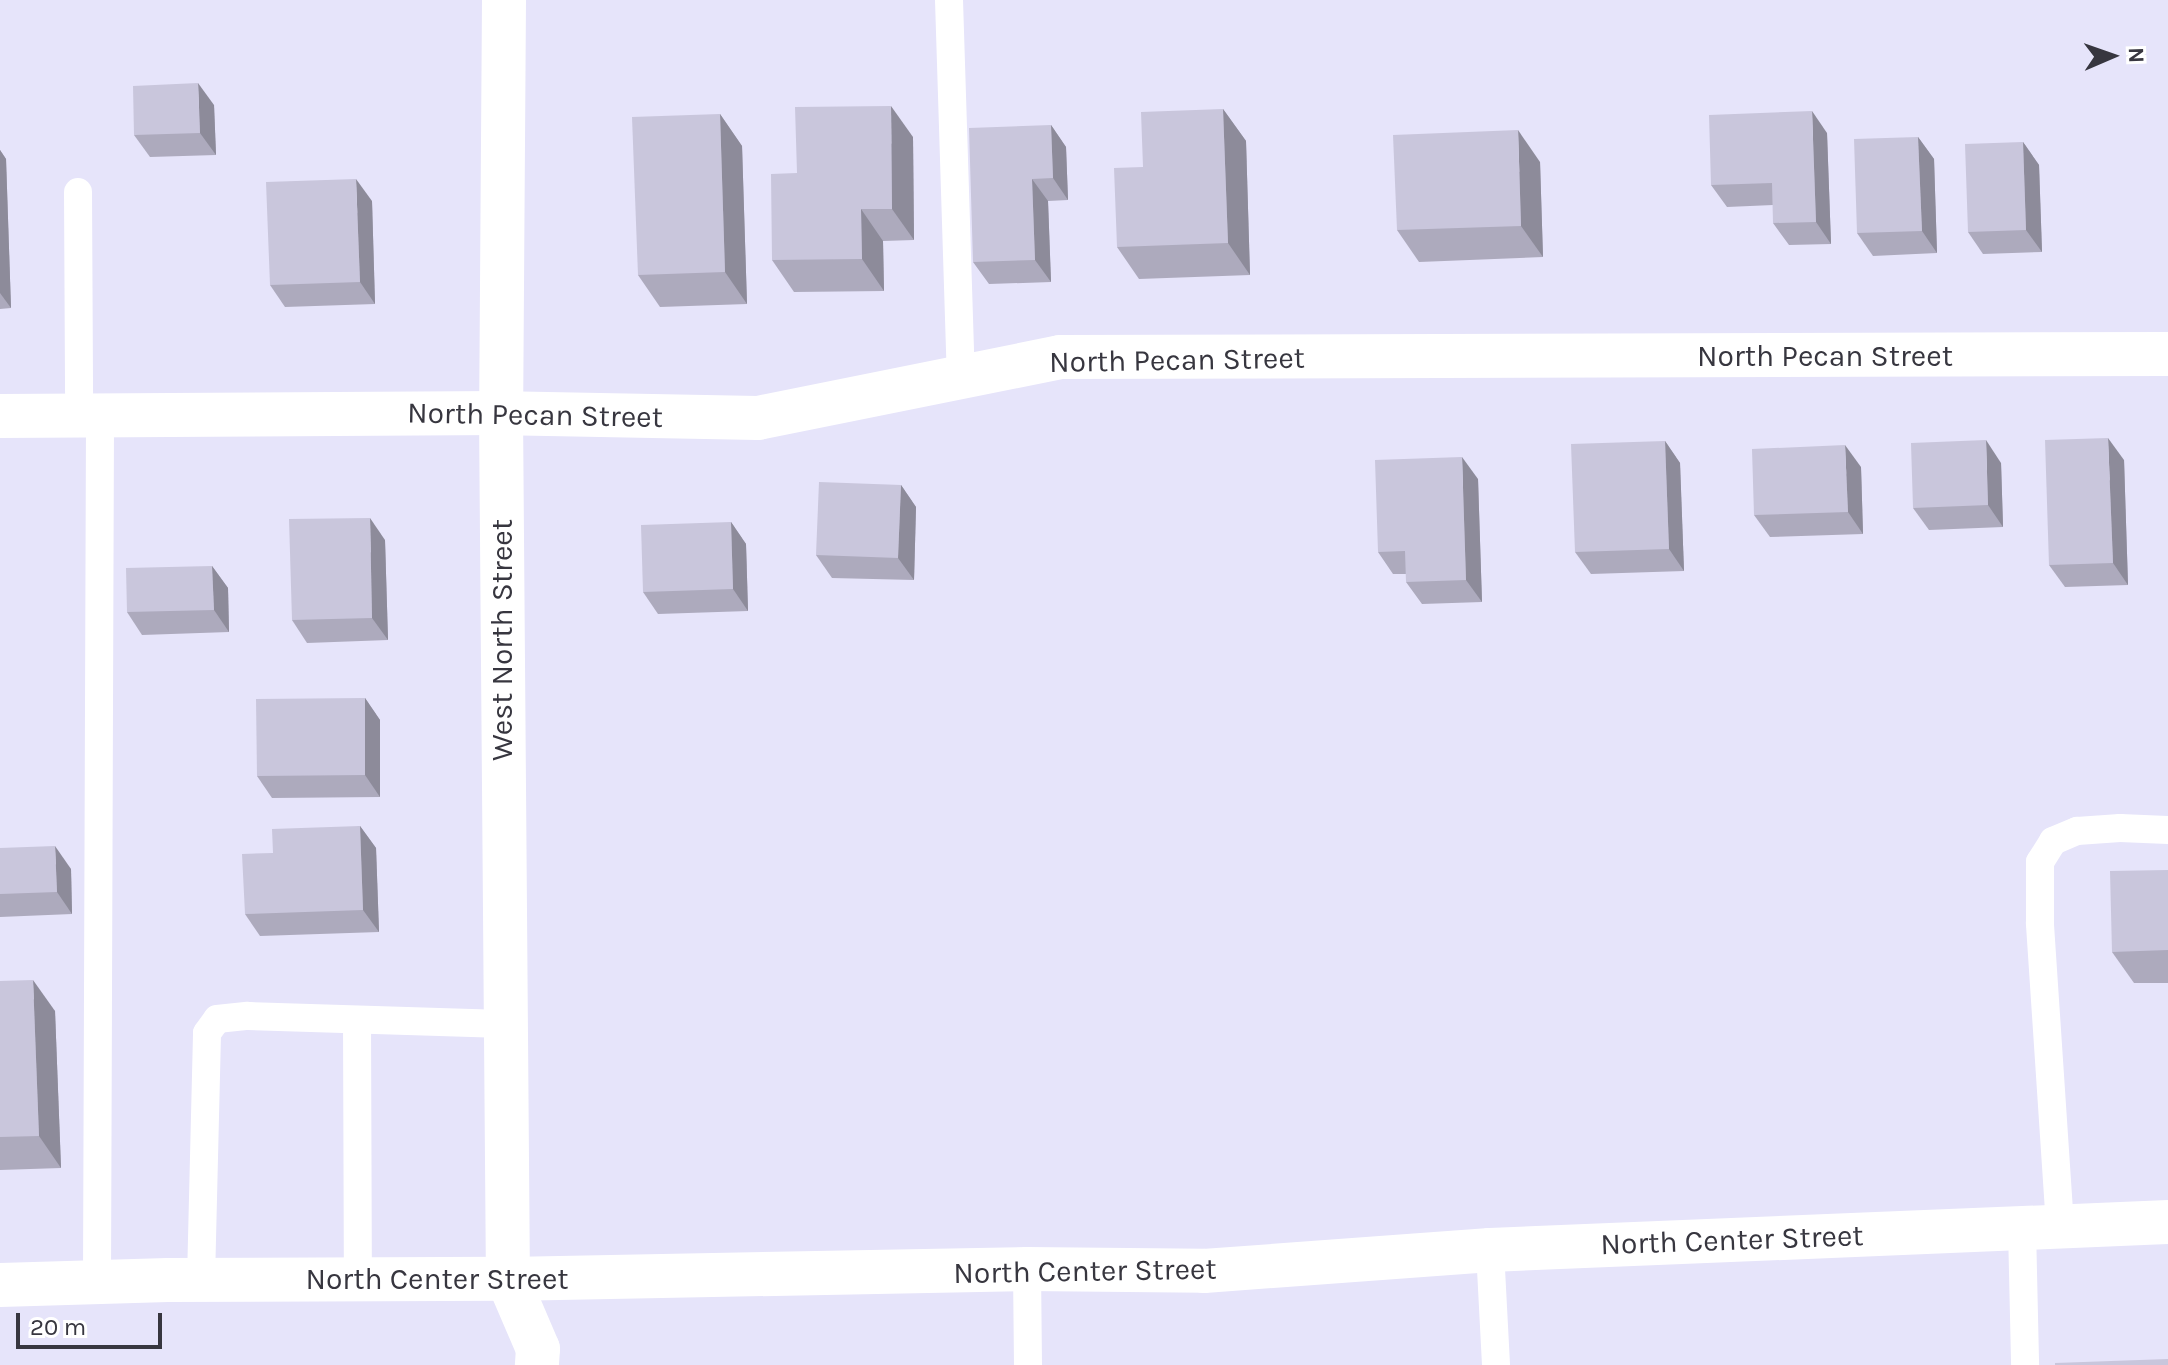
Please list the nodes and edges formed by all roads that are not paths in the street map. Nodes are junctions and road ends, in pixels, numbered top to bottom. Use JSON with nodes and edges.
{"nodes":[{"id":1,"x":504,"y":0,"type":"edge"},
{"id":2,"x":949,"y":0,"type":"edge"},
{"id":3,"x":78,"y":192,"type":"dead end"},
{"id":4,"x":2168,"y":354,"type":"edge"},
{"id":5,"x":961,"y":379,"type":"junction"},
{"id":6,"x":501,"y":413,"type":"junction"},
{"id":7,"x":0,"y":416,"type":"edge"},
{"id":8,"x":90,"y":416,"type":"junction"},
{"id":9,"x":2168,"y":830,"type":"edge"},
{"id":10,"x":357,"y":1020,"type":"junction"},
{"id":11,"x":504,"y":1024,"type":"junction"},
{"id":12,"x":2168,"y":1222,"type":"edge"},
{"id":13,"x":2041,"y":1227,"type":"junction"},
{"id":14,"x":1490,"y":1250,"type":"junction"},
{"id":15,"x":1027,"y":1269,"type":"junction"},
{"id":16,"x":508,"y":1279,"type":"junction"},
{"id":17,"x":201,"y":1280,"type":"junction"},
{"id":18,"x":358,"y":1280,"type":"junction"},
{"id":19,"x":97,"y":1282,"type":"junction"},
{"id":20,"x":0,"y":1285,"type":"edge"},
{"id":21,"x":537,"y":1365,"type":"edge"},
{"id":22,"x":1028,"y":1365,"type":"edge"},
{"id":23,"x":1496,"y":1365,"type":"edge"},
{"id":24,"x":2025,"y":1365,"type":"edge"}],
"edges":[{"from":1,"to":6,"type":"street","name":"West North Street"},
{"from":2,"to":5,"type":"lane"},
{"from":3,"to":8,"type":"lane"},
{"from":4,"to":5,"type":"street","name":"North Pecan Street"},
{"from":5,"to":6,"type":"street","name":"North Pecan Street"},
{"from":6,"to":8,"type":"street","name":"North Pecan Street"},
{"from":6,"to":11,"type":"street","name":"West North Street"},
{"from":7,"to":8,"type":"street","name":"North Pecan Street"},
{"from":8,"to":19,"type":"lane"},
{"from":9,"to":13,"type":"lane"},
{"from":10,"to":11,"type":"lane"},
{"from":10,"to":17,"type":"lane"},
{"from":10,"to":18,"type":"lane"},
{"from":11,"to":16,"type":"street","name":"West North Street"},
{"from":12,"to":13,"type":"street","name":"North Center Street"},
{"from":13,"to":14,"type":"street","name":"North Center Street"},
{"from":13,"to":24,"type":"lane"},
{"from":14,"to":15,"type":"street","name":"North Center Street"},
{"from":14,"to":23,"type":"lane"},
{"from":15,"to":16,"type":"street","name":"North Center Street"},
{"from":15,"to":22,"type":"lane"},
{"from":16,"to":18,"type":"street","name":"North Center Street"},
{"from":16,"to":21,"type":"street"},
{"from":17,"to":18,"type":"street","name":"North Center Street"},
{"from":17,"to":19,"type":"street","name":"North Center Street"},
{"from":19,"to":20,"type":"street","name":"North Center Street"}]}
